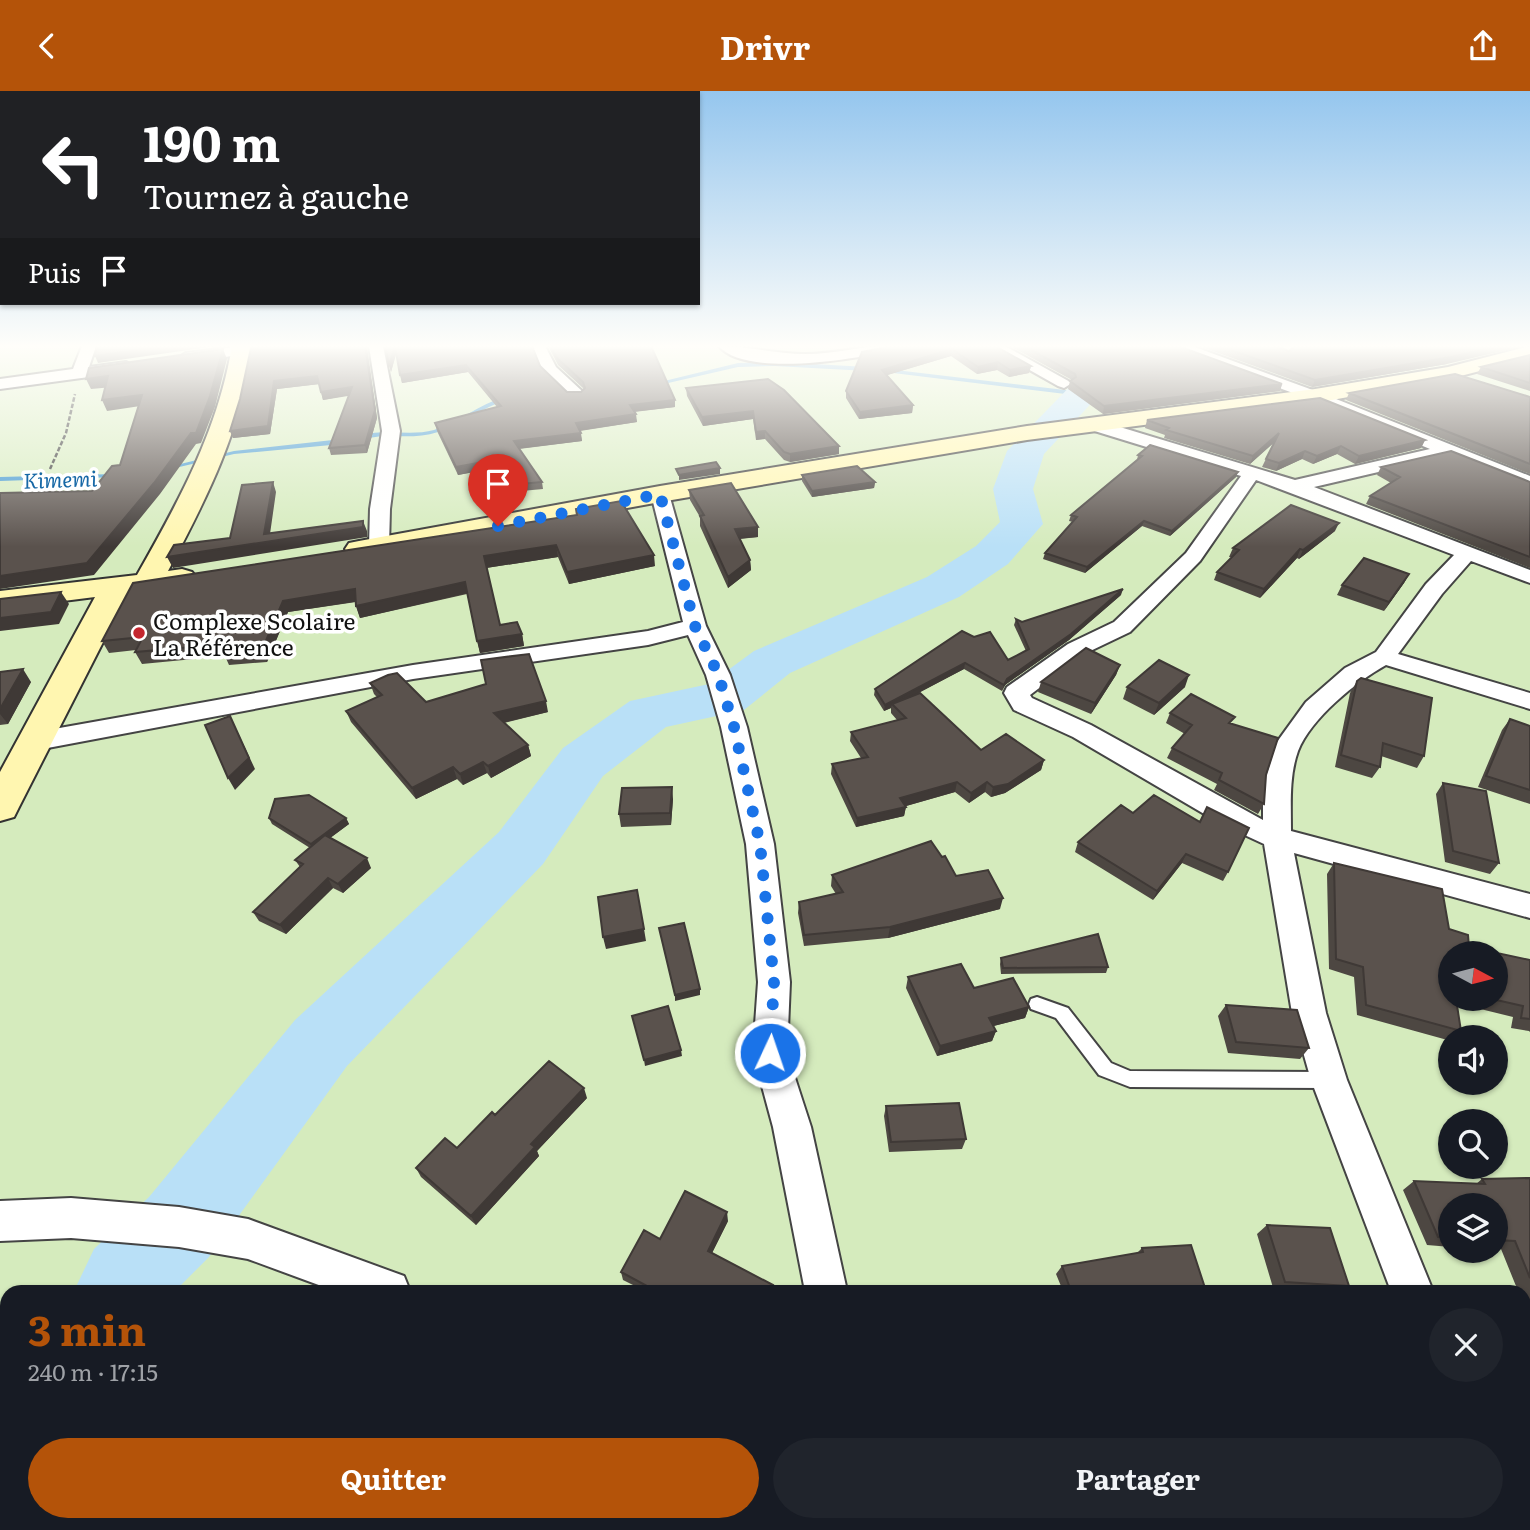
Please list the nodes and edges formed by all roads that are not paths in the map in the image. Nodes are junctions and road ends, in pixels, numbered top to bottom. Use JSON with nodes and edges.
{"nodes":[{"id":1,"x":228,"y":413,"type":"edge"},
{"id":2,"x":386,"y":413,"type":"edge"},
{"id":3,"x":1181,"y":413,"type":"edge"},
{"id":4,"x":1359,"y":413,"type":"edge"},
{"id":5,"x":1094,"y":425,"type":"junction"},
{"id":6,"x":1449,"y":450,"type":"junction"},
{"id":7,"x":1253,"y":472,"type":"junction"},
{"id":8,"x":1530,"y":484,"type":"edge"},
{"id":9,"x":1294,"y":486,"type":"junction"},
{"id":10,"x":660,"y":494,"type":"junction"},
{"id":11,"x":379,"y":546,"type":"junction"},
{"id":12,"x":338,"y":552,"type":"edge"},
{"id":13,"x":1466,"y":554,"type":"junction"},
{"id":14,"x":202,"y":574,"type":"edge"},
{"id":15,"x":1530,"y":577,"type":"edge"},
{"id":16,"x":131,"y":585,"type":"junction"},
{"id":17,"x":0,"y":600,"type":"edge"},
{"id":18,"x":695,"y":626,"type":"junction"},
{"id":19,"x":1384,"y":657,"type":"junction"},
{"id":20,"x":1530,"y":701,"type":"edge"},
{"id":21,"x":37,"y":741,"type":"junction"},
{"id":22,"x":0,"y":746,"type":"edge"},
{"id":23,"x":0,"y":807,"type":"edge"},
{"id":24,"x":1277,"y":838,"type":"junction"},
{"id":25,"x":1530,"y":906,"type":"edge"},
{"id":26,"x":1037,"y":1004,"type":"dead end"},
{"id":27,"x":1329,"y":1080,"type":"junction"},
{"id":28,"x":0,"y":1221,"type":"edge"},
{"id":29,"x":373,"y":1285,"type":"edge"},
{"id":30,"x":824,"y":1285,"type":"edge"},
{"id":31,"x":1410,"y":1285,"type":"edge"}],
"edges":[{"from":1,"to":16,"type":"street"},
{"from":2,"to":11,"type":"street"},
{"from":3,"to":5,"type":"street"},
{"from":4,"to":6,"type":"street"},
{"from":5,"to":7,"type":"street"},
{"from":5,"to":10,"type":"street"},
{"from":6,"to":8,"type":"street"},
{"from":6,"to":9,"type":"street"},
{"from":7,"to":9,"type":"street"},
{"from":7,"to":24,"type":"street"},
{"from":9,"to":13,"type":"street"},
{"from":10,"to":11,"type":"street"},
{"from":10,"to":18,"type":"street"},
{"from":11,"to":12,"type":"street"},
{"from":13,"to":15,"type":"street"},
{"from":13,"to":19,"type":"street"},
{"from":14,"to":16,"type":"street"},
{"from":16,"to":17,"type":"street"},
{"from":16,"to":21,"type":"street"},
{"from":18,"to":21,"type":"street"},
{"from":18,"to":30,"type":"street"},
{"from":19,"to":20,"type":"street"},
{"from":19,"to":24,"type":"street"},
{"from":21,"to":22,"type":"street"},
{"from":21,"to":23,"type":"street"},
{"from":24,"to":25,"type":"street"},
{"from":24,"to":27,"type":"street"},
{"from":26,"to":27,"type":"lane"},
{"from":27,"to":31,"type":"street"},
{"from":28,"to":29,"type":"street"}]}
